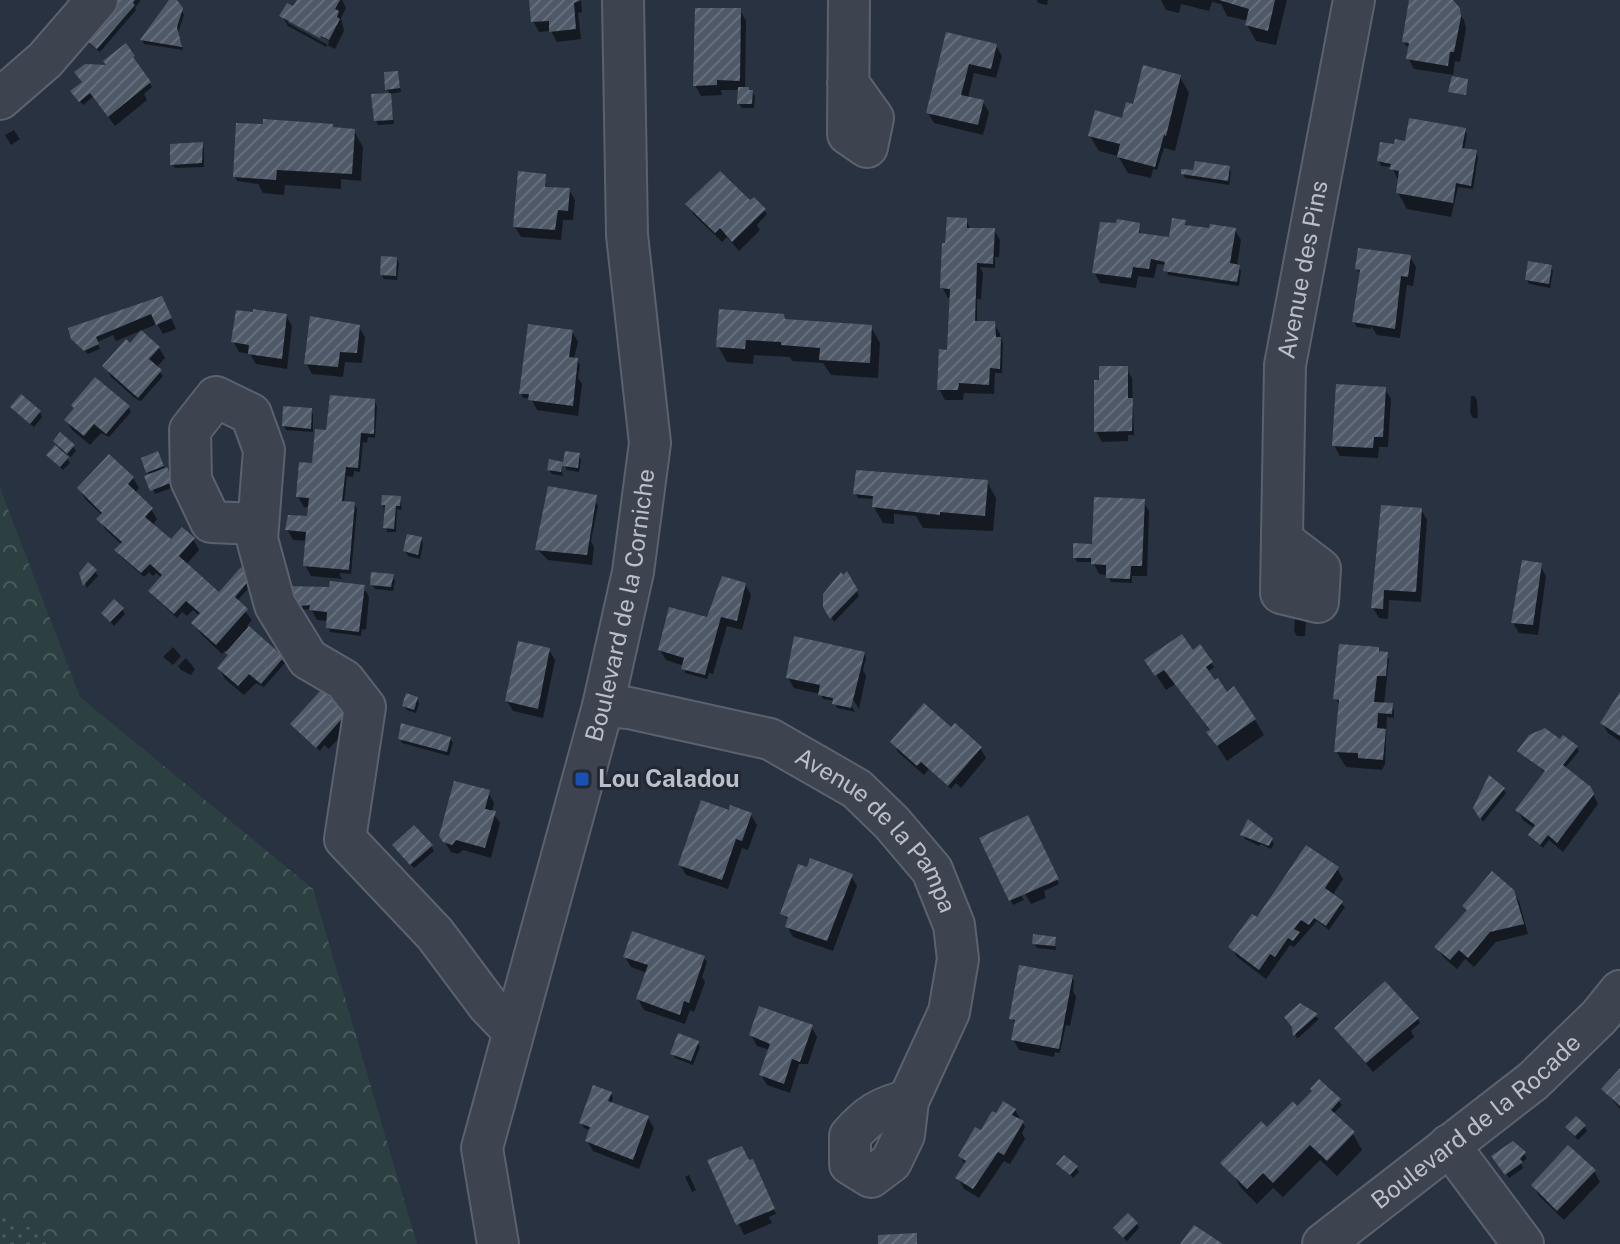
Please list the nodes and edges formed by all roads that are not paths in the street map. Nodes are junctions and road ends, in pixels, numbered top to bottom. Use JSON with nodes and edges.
{"nodes":[{"id":1,"x":97,"y":0,"type":"edge"},
{"id":2,"x":623,"y":0,"type":"edge"},
{"id":3,"x":849,"y":0,"type":"edge"},
{"id":4,"x":1354,"y":0,"type":"edge"},
{"id":5,"x":848,"y":83,"type":"dead end"},
{"id":6,"x":0,"y":99,"type":"edge"},
{"id":7,"x":258,"y":524,"type":"dead end"},
{"id":8,"x":1282,"y":540,"type":"dead end"},
{"id":9,"x":603,"y":706,"type":"junction"},
{"id":10,"x":1620,"y":991,"type":"edge"},
{"id":11,"x":513,"y":1031,"type":"junction"},
{"id":12,"x":908,"y":1101,"type":"dead end"},
{"id":13,"x":1449,"y":1145,"type":"junction"},
{"id":14,"x":498,"y":1244,"type":"edge"},
{"id":15,"x":1323,"y":1244,"type":"edge"},
{"id":16,"x":1523,"y":1244,"type":"edge"}],
"edges":[{"from":1,"to":6,"type":"street"},
{"from":2,"to":9,"type":"street","name":"Boulevard de la Corniche"},
{"from":3,"to":5,"type":"street"},
{"from":4,"to":8,"type":"street","name":"Avenue des Pins"},
{"from":7,"to":11,"type":"street"},
{"from":9,"to":11,"type":"street","name":"Boulevard de la Corniche"},
{"from":9,"to":12,"type":"street","name":"Avenue de la Pampa"},
{"from":10,"to":13,"type":"street","name":"Boulevard de la Rocade"},
{"from":11,"to":14,"type":"street","name":"Boulevard de la Corniche"},
{"from":13,"to":15,"type":"street","name":"Boulevard de la Rocade"},
{"from":13,"to":16,"type":"street"}]}
